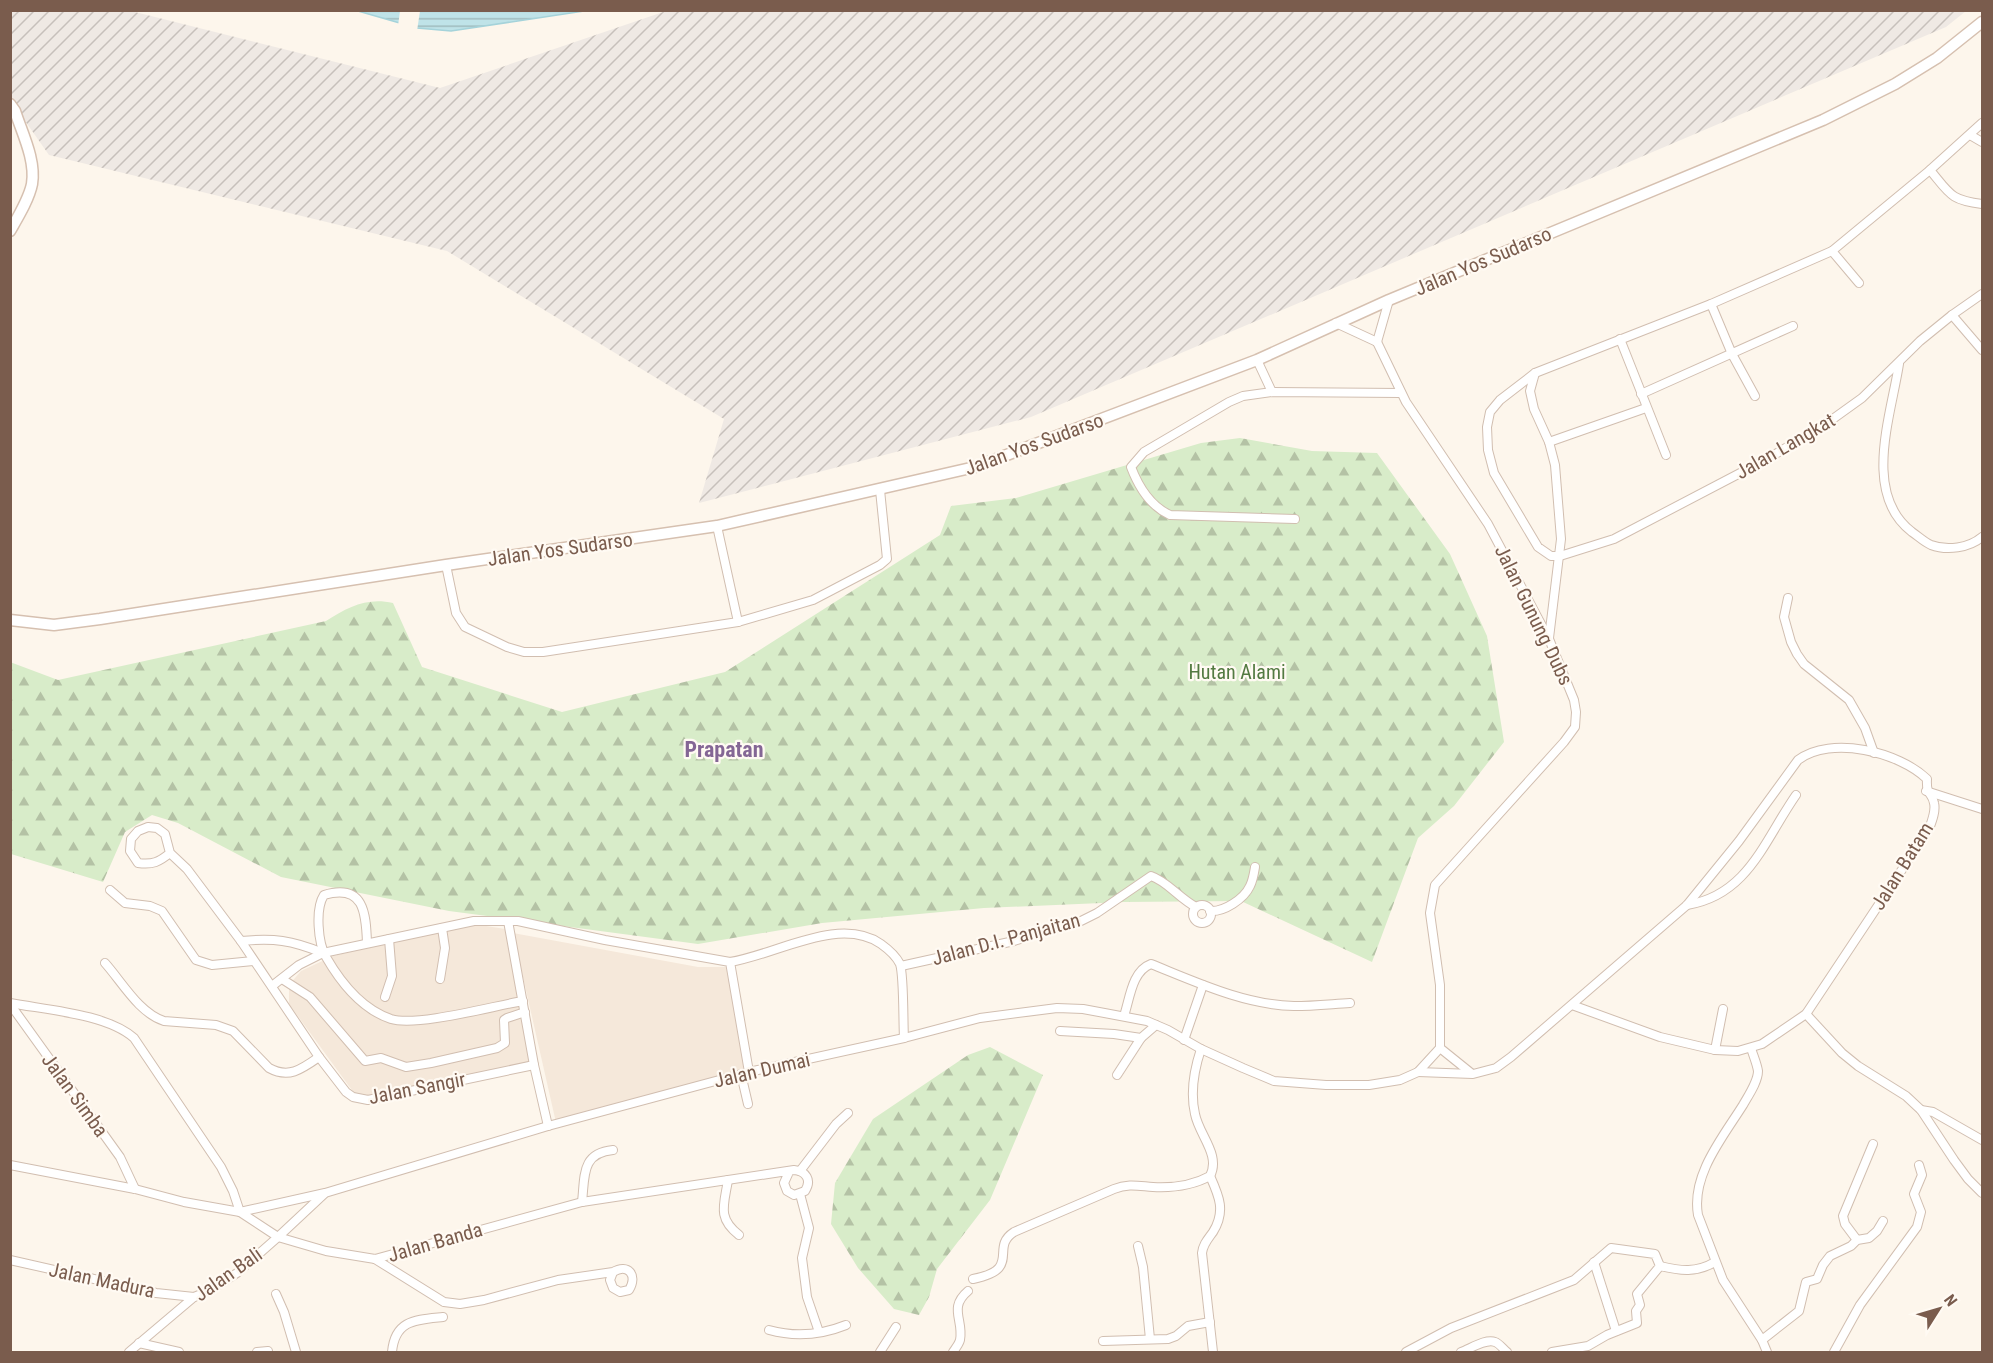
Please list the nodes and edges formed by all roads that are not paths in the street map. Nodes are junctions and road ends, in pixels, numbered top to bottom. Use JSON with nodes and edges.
{"nodes":[{"id":1,"x":1983,"y":21,"type":"edge"},
{"id":2,"x":10,"y":104,"type":"edge"},
{"id":3,"x":1983,"y":123,"type":"edge"},
{"id":4,"x":1970,"y":135,"type":"junction"},
{"id":5,"x":1983,"y":142,"type":"edge"},
{"id":6,"x":1930,"y":170,"type":"junction"},
{"id":7,"x":1983,"y":204,"type":"edge"},
{"id":8,"x":10,"y":231,"type":"edge"},
{"id":9,"x":1832,"y":251,"type":"junction"},
{"id":10,"x":1859,"y":283,"type":"dead end"},
{"id":11,"x":1983,"y":294,"type":"edge"},
{"id":12,"x":1389,"y":300,"type":"junction"},
{"id":13,"x":1711,"y":304,"type":"junction"},
{"id":14,"x":1952,"y":315,"type":"junction"},
{"id":15,"x":1336,"y":323,"type":"junction"},
{"id":16,"x":1793,"y":326,"type":"dead end"},
{"id":17,"x":1620,"y":339,"type":"junction"},
{"id":18,"x":1377,"y":342,"type":"junction"},
{"id":19,"x":1983,"y":350,"type":"edge"},
{"id":20,"x":1732,"y":354,"type":"junction"},
{"id":21,"x":1257,"y":360,"type":"junction"},
{"id":22,"x":1899,"y":364,"type":"junction"},
{"id":23,"x":1535,"y":373,"type":"junction"},
{"id":24,"x":1272,"y":392,"type":"junction"},
{"id":25,"x":1401,"y":393,"type":"junction"},
{"id":26,"x":1641,"y":394,"type":"junction"},
{"id":27,"x":1755,"y":396,"type":"dead end"},
{"id":28,"x":1646,"y":408,"type":"junction"},
{"id":29,"x":1549,"y":442,"type":"junction"},
{"id":30,"x":1666,"y":455,"type":"dead end"},
{"id":31,"x":880,"y":490,"type":"junction"},
{"id":32,"x":1295,"y":519,"type":"dead end"},
{"id":33,"x":717,"y":526,"type":"junction"},
{"id":34,"x":1983,"y":537,"type":"edge"},
{"id":35,"x":1560,"y":556,"type":"junction"},
{"id":36,"x":446,"y":565,"type":"junction"},
{"id":37,"x":1788,"y":598,"type":"dead end"},
{"id":38,"x":10,"y":620,"type":"edge"},
{"id":39,"x":738,"y":622,"type":"junction"},
{"id":40,"x":1549,"y":639,"type":"junction"},
{"id":41,"x":1875,"y":753,"type":"junction"},
{"id":42,"x":1926,"y":791,"type":"junction"},
{"id":43,"x":1796,"y":795,"type":"dead end"},
{"id":44,"x":1983,"y":809,"type":"edge"},
{"id":45,"x":171,"y":853,"type":"junction"},
{"id":46,"x":1255,"y":867,"type":"dead end"},
{"id":47,"x":110,"y":890,"type":"dead end"},
{"id":48,"x":1687,"y":905,"type":"junction"},
{"id":49,"x":1196,"y":907,"type":"junction"},
{"id":50,"x":1210,"y":911,"type":"junction"},
{"id":51,"x":508,"y":921,"type":"junction"},
{"id":52,"x":442,"y":928,"type":"junction"},
{"id":53,"x":389,"y":939,"type":"junction"},
{"id":54,"x":241,"y":941,"type":"junction"},
{"id":55,"x":367,"y":943,"type":"junction"},
{"id":56,"x":323,"y":952,"type":"junction"},
{"id":57,"x":253,"y":961,"type":"junction"},
{"id":58,"x":730,"y":962,"type":"junction"},
{"id":59,"x":105,"y":963,"type":"dead end"},
{"id":60,"x":901,"y":966,"type":"junction"},
{"id":61,"x":282,"y":979,"type":"junction"},
{"id":62,"x":440,"y":979,"type":"dead end"},
{"id":63,"x":1203,"y":985,"type":"junction"},
{"id":64,"x":272,"y":986,"type":"junction"},
{"id":65,"x":385,"y":997,"type":"dead end"},
{"id":66,"x":523,"y":1001,"type":"junction"},
{"id":67,"x":10,"y":1003,"type":"edge"},
{"id":68,"x":1350,"y":1003,"type":"dead end"},
{"id":69,"x":1572,"y":1005,"type":"junction"},
{"id":70,"x":1723,"y":1009,"type":"dead end"},
{"id":71,"x":525,"y":1012,"type":"junction"},
{"id":72,"x":1806,"y":1014,"type":"junction"},
{"id":73,"x":1125,"y":1016,"type":"junction"},
{"id":74,"x":1156,"y":1025,"type":"junction"},
{"id":75,"x":1060,"y":1031,"type":"dead end"},
{"id":76,"x":904,"y":1038,"type":"junction"},
{"id":77,"x":1141,"y":1038,"type":"junction"},
{"id":78,"x":1184,"y":1040,"type":"junction"},
{"id":79,"x":1440,"y":1048,"type":"junction"},
{"id":80,"x":1751,"y":1048,"type":"junction"},
{"id":81,"x":1201,"y":1049,"type":"junction"},
{"id":82,"x":1714,"y":1050,"type":"junction"},
{"id":83,"x":319,"y":1057,"type":"junction"},
{"id":84,"x":534,"y":1065,"type":"junction"},
{"id":85,"x":1418,"y":1072,"type":"junction"},
{"id":86,"x":745,"y":1073,"type":"junction"},
{"id":87,"x":1473,"y":1074,"type":"junction"},
{"id":88,"x":1118,"y":1075,"type":"dead end"},
{"id":89,"x":748,"y":1104,"type":"dead end"},
{"id":90,"x":1921,"y":1110,"type":"junction"},
{"id":91,"x":848,"y":1113,"type":"dead end"},
{"id":92,"x":548,"y":1126,"type":"junction"},
{"id":93,"x":1983,"y":1140,"type":"edge"},
{"id":94,"x":1873,"y":1144,"type":"dead end"},
{"id":95,"x":613,"y":1150,"type":"dead end"},
{"id":96,"x":10,"y":1164,"type":"edge"},
{"id":97,"x":1919,"y":1165,"type":"dead end"},
{"id":98,"x":800,"y":1171,"type":"junction"},
{"id":99,"x":789,"y":1172,"type":"junction"},
{"id":100,"x":1210,"y":1176,"type":"junction"},
{"id":101,"x":728,"y":1180,"type":"junction"},
{"id":102,"x":135,"y":1189,"type":"junction"},
{"id":103,"x":325,"y":1193,"type":"junction"},
{"id":104,"x":1983,"y":1193,"type":"edge"},
{"id":105,"x":800,"y":1194,"type":"junction"},
{"id":106,"x":582,"y":1202,"type":"junction"},
{"id":107,"x":240,"y":1212,"type":"junction"},
{"id":108,"x":1883,"y":1221,"type":"dead end"},
{"id":109,"x":739,"y":1236,"type":"dead end"},
{"id":110,"x":278,"y":1237,"type":"junction"},
{"id":111,"x":1857,"y":1240,"type":"junction"},
{"id":112,"x":1137,"y":1246,"type":"dead end"},
{"id":113,"x":375,"y":1259,"type":"junction"},
{"id":114,"x":10,"y":1260,"type":"edge"},
{"id":115,"x":1594,"y":1262,"type":"junction"},
{"id":116,"x":1715,"y":1262,"type":"junction"},
{"id":117,"x":1660,"y":1266,"type":"junction"},
{"id":118,"x":613,"y":1272,"type":"dead end"},
{"id":119,"x":973,"y":1279,"type":"dead end"},
{"id":120,"x":968,"y":1291,"type":"dead end"},
{"id":121,"x":276,"y":1294,"type":"dead end"},
{"id":122,"x":194,"y":1297,"type":"junction"},
{"id":123,"x":443,"y":1317,"type":"dead end"},
{"id":124,"x":1210,"y":1322,"type":"junction"},
{"id":125,"x":846,"y":1325,"type":"dead end"},
{"id":126,"x":896,"y":1327,"type":"dead end"},
{"id":127,"x":769,"y":1330,"type":"dead end"},
{"id":128,"x":1616,"y":1331,"type":"junction"},
{"id":129,"x":819,"y":1332,"type":"junction"},
{"id":130,"x":1150,"y":1340,"type":"junction"},
{"id":131,"x":1762,"y":1340,"type":"junction"},
{"id":132,"x":1103,"y":1341,"type":"dead end"},
{"id":133,"x":139,"y":1343,"type":"junction"},
{"id":134,"x":268,"y":1351,"type":"dead end"},
{"id":135,"x":129,"y":1353,"type":"edge"},
{"id":136,"x":179,"y":1353,"type":"edge"},
{"id":137,"x":257,"y":1353,"type":"edge"},
{"id":138,"x":296,"y":1353,"type":"edge"},
{"id":139,"x":392,"y":1353,"type":"edge"},
{"id":140,"x":880,"y":1353,"type":"edge"},
{"id":141,"x":953,"y":1353,"type":"edge"},
{"id":142,"x":1213,"y":1353,"type":"edge"},
{"id":143,"x":1406,"y":1353,"type":"edge"},
{"id":144,"x":1461,"y":1353,"type":"edge"},
{"id":145,"x":1507,"y":1353,"type":"edge"},
{"id":146,"x":1552,"y":1353,"type":"edge"},
{"id":147,"x":1767,"y":1353,"type":"edge"},
{"id":148,"x":1834,"y":1353,"type":"edge"}],
"edges":[{"from":1,"to":12,"type":"main road","name":"Jalan Yos Sudarso"},
{"from":2,"to":8,"type":"main road"},
{"from":3,"to":4,"type":"street"},
{"from":4,"to":5,"type":"street"},
{"from":4,"to":6,"type":"street"},
{"from":6,"to":7,"type":"street"},
{"from":6,"to":9,"type":"street"},
{"from":9,"to":10,"type":"street"},
{"from":9,"to":13,"type":"street"},
{"from":11,"to":14,"type":"street","name":"Jalan Langkat"},
{"from":12,"to":15,"type":"main road","name":"Jalan Yos Sudarso"},
{"from":12,"to":18,"type":"street"},
{"from":13,"to":17,"type":"street"},
{"from":13,"to":20,"type":"street"},
{"from":14,"to":19,"type":"street"},
{"from":14,"to":22,"type":"street","name":"Jalan Langkat"},
{"from":15,"to":18,"type":"street"},
{"from":15,"to":21,"type":"main road","name":"Jalan Yos Sudarso"},
{"from":16,"to":20,"type":"street"},
{"from":17,"to":23,"type":"street"},
{"from":17,"to":26,"type":"street"},
{"from":18,"to":25,"type":"street","name":"Jalan Gunung Dubs"},
{"from":20,"to":26,"type":"street"},
{"from":20,"to":27,"type":"street"},
{"from":21,"to":24,"type":"street"},
{"from":21,"to":31,"type":"main road","name":"Jalan Yos Sudarso"},
{"from":22,"to":34,"type":"street"},
{"from":22,"to":35,"type":"street","name":"Jalan Langkat"},
{"from":23,"to":29,"type":"street"},
{"from":23,"to":35,"type":"street"},
{"from":24,"to":25,"type":"street"},
{"from":24,"to":32,"type":"street"},
{"from":25,"to":40,"type":"street","name":"Jalan Gunung Dubs"},
{"from":26,"to":28,"type":"street"},
{"from":28,"to":29,"type":"street"},
{"from":28,"to":30,"type":"street"},
{"from":29,"to":35,"type":"street"},
{"from":31,"to":33,"type":"main road","name":"Jalan Yos Sudarso"},
{"from":31,"to":39,"type":"street"},
{"from":33,"to":36,"type":"main road","name":"Jalan Yos Sudarso"},
{"from":33,"to":39,"type":"street"},
{"from":35,"to":40,"type":"street"},
{"from":36,"to":38,"type":"main road","name":"Jalan Yos Sudarso"},
{"from":36,"to":39,"type":"street"},
{"from":37,"to":41,"type":"street"},
{"from":40,"to":79,"type":"street","name":"Jalan Gunung Dubs"},
{"from":41,"to":42,"type":"street","name":"Jalan Batam"},
{"from":41,"to":48,"type":"street","name":"Jalan Batam"},
{"from":42,"to":44,"type":"street"},
{"from":42,"to":72,"type":"street","name":"Jalan Batam"},
{"from":43,"to":48,"type":"street"},
{"from":45,"to":45,"type":"street","name":"Jalan Sangir"},
{"from":45,"to":54,"type":"street","name":"Jalan Sangir"},
{"from":46,"to":50,"type":"street"},
{"from":47,"to":57,"type":"street"},
{"from":48,"to":69,"type":"street","name":"Jalan Batam"},
{"from":49,"to":50,"type":"street"},
{"from":49,"to":50,"type":"street"},
{"from":49,"to":60,"type":"street","name":"Jalan D.I. Panjaitan"},
{"from":51,"to":52,"type":"street"},
{"from":51,"to":58,"type":"street"},
{"from":51,"to":66,"type":"street"},
{"from":52,"to":53,"type":"street"},
{"from":52,"to":62,"type":"street"},
{"from":53,"to":55,"type":"street"},
{"from":53,"to":65,"type":"street"},
{"from":54,"to":56,"type":"street"},
{"from":54,"to":57,"type":"street","name":"Jalan Sangir"},
{"from":55,"to":56,"type":"street"},
{"from":55,"to":56,"type":"street"},
{"from":56,"to":61,"type":"street"},
{"from":56,"to":66,"type":"street"},
{"from":57,"to":64,"type":"street","name":"Jalan Sangir"},
{"from":58,"to":60,"type":"street"},
{"from":58,"to":86,"type":"street"},
{"from":59,"to":83,"type":"street"},
{"from":60,"to":76,"type":"street"},
{"from":61,"to":64,"type":"street"},
{"from":61,"to":71,"type":"street"},
{"from":63,"to":68,"type":"street"},
{"from":63,"to":73,"type":"street"},
{"from":63,"to":78,"type":"street"},
{"from":64,"to":83,"type":"street","name":"Jalan Sangir"},
{"from":66,"to":71,"type":"street"},
{"from":67,"to":102,"type":"street","name":"Jalan Simba"},
{"from":67,"to":107,"type":"street"},
{"from":69,"to":82,"type":"street","name":"Jalan Batam"},
{"from":69,"to":87,"type":"street","name":"Jalan Batam"},
{"from":70,"to":82,"type":"street"},
{"from":71,"to":84,"type":"street"},
{"from":72,"to":80,"type":"street","name":"Jalan Batam"},
{"from":72,"to":90,"type":"street"},
{"from":73,"to":74,"type":"street","name":"Jalan Dumai"},
{"from":73,"to":76,"type":"street","name":"Jalan Dumai"},
{"from":74,"to":77,"type":"street"},
{"from":74,"to":78,"type":"street","name":"Jalan Dumai"},
{"from":75,"to":77,"type":"street"},
{"from":76,"to":86,"type":"street","name":"Jalan Dumai"},
{"from":77,"to":88,"type":"street"},
{"from":78,"to":81,"type":"street","name":"Jalan Dumai"},
{"from":79,"to":85,"type":"street"},
{"from":79,"to":87,"type":"street"},
{"from":80,"to":82,"type":"street","name":"Jalan Batam"},
{"from":80,"to":116,"type":"street"},
{"from":81,"to":85,"type":"street","name":"Jalan Dumai"},
{"from":81,"to":100,"type":"street"},
{"from":83,"to":84,"type":"street","name":"Jalan Sangir"},
{"from":84,"to":92,"type":"street"},
{"from":85,"to":87,"type":"street"},
{"from":86,"to":89,"type":"street"},
{"from":86,"to":92,"type":"street","name":"Jalan Dumai"},
{"from":90,"to":93,"type":"street"},
{"from":90,"to":104,"type":"street"},
{"from":91,"to":98,"type":"street"},
{"from":92,"to":103,"type":"street","name":"Jalan Dumai"},
{"from":94,"to":111,"type":"street"},
{"from":95,"to":106,"type":"street"},
{"from":96,"to":102,"type":"street"},
{"from":97,"to":148,"type":"street"},
{"from":98,"to":99,"type":"street"},
{"from":98,"to":105,"type":"street"},
{"from":99,"to":101,"type":"street","name":"Jalan Banda"},
{"from":99,"to":105,"type":"street"},
{"from":100,"to":119,"type":"street"},
{"from":100,"to":124,"type":"street"},
{"from":101,"to":106,"type":"street","name":"Jalan Banda"},
{"from":101,"to":109,"type":"street"},
{"from":102,"to":107,"type":"street"},
{"from":103,"to":107,"type":"street","name":"Jalan Dumai"},
{"from":103,"to":110,"type":"street","name":"Jalan Bali"},
{"from":105,"to":129,"type":"street"},
{"from":106,"to":113,"type":"street","name":"Jalan Banda"},
{"from":107,"to":110,"type":"street","name":"Jalan Banda"},
{"from":108,"to":111,"type":"street"},
{"from":110,"to":113,"type":"street","name":"Jalan Banda"},
{"from":110,"to":122,"type":"street","name":"Jalan Bali"},
{"from":111,"to":131,"type":"street"},
{"from":112,"to":130,"type":"street"},
{"from":113,"to":118,"type":"street"},
{"from":114,"to":122,"type":"street","name":"Jalan Madura"},
{"from":115,"to":117,"type":"street"},
{"from":115,"to":128,"type":"street"},
{"from":115,"to":143,"type":"street"},
{"from":116,"to":117,"type":"street"},
{"from":116,"to":131,"type":"street"},
{"from":117,"to":128,"type":"street"},
{"from":120,"to":141,"type":"street"},
{"from":121,"to":138,"type":"street"},
{"from":122,"to":133,"type":"street","name":"Jalan Bali"},
{"from":123,"to":139,"type":"street"},
{"from":124,"to":130,"type":"street"},
{"from":124,"to":142,"type":"street"},
{"from":125,"to":129,"type":"street"},
{"from":126,"to":140,"type":"street"},
{"from":127,"to":129,"type":"street"},
{"from":128,"to":146,"type":"street"},
{"from":130,"to":132,"type":"street"},
{"from":131,"to":147,"type":"street"},
{"from":133,"to":135,"type":"street","name":"Jalan Bali"},
{"from":133,"to":136,"type":"street"},
{"from":134,"to":137,"type":"street"},
{"from":144,"to":145,"type":"street"}]}
